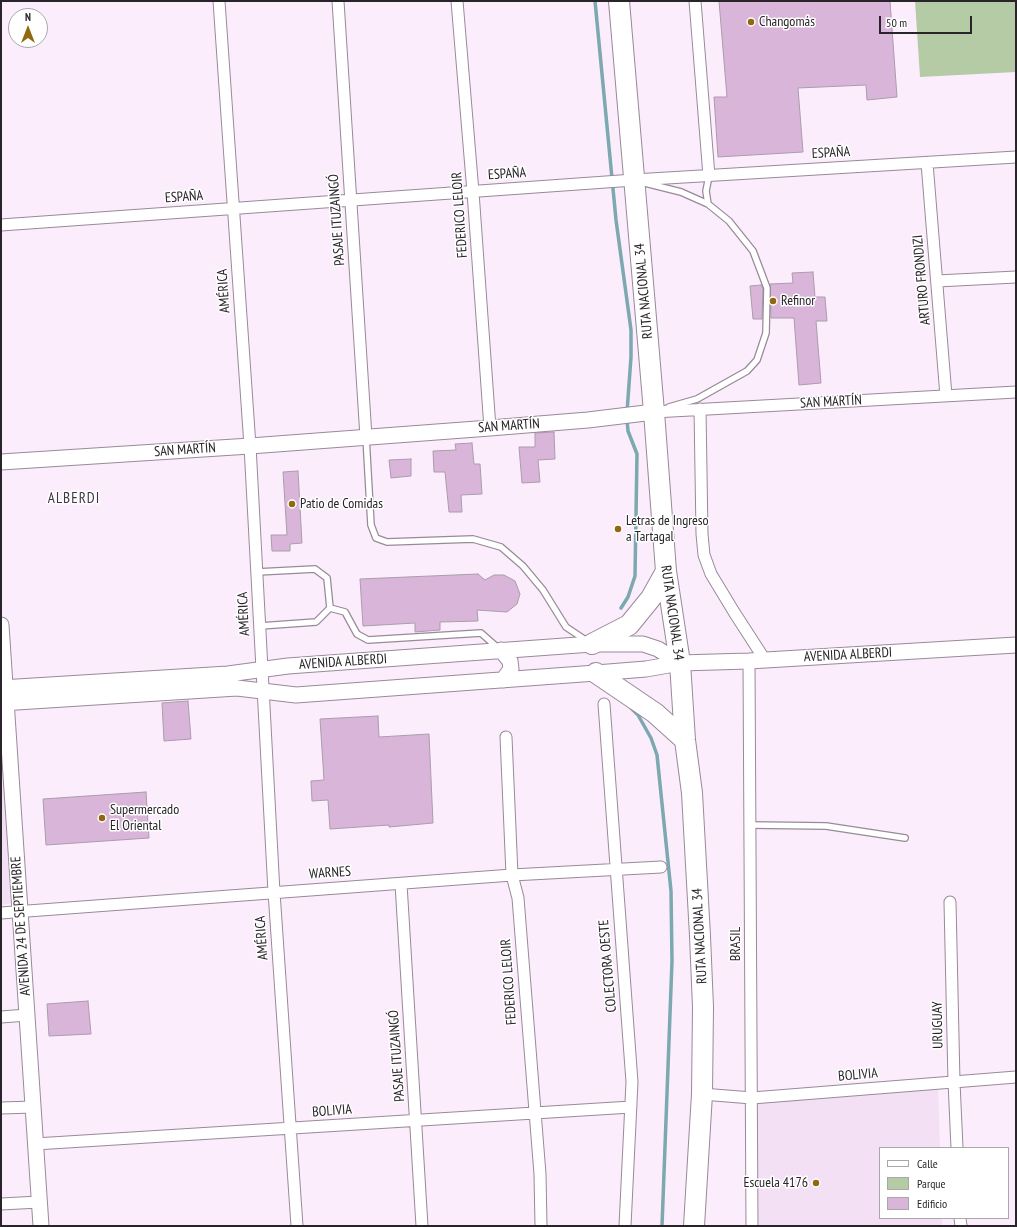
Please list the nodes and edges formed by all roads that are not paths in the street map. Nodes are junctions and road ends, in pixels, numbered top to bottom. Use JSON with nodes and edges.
{"nodes":[{"id":1,"x":219,"y":1,"type":"edge"},
{"id":2,"x":338,"y":1,"type":"edge"},
{"id":3,"x":457,"y":1,"type":"edge"},
{"id":4,"x":619,"y":1,"type":"edge"},
{"id":5,"x":695,"y":1,"type":"edge"},
{"id":6,"x":1016,"y":157,"type":"edge"},
{"id":7,"x":928,"y":163,"type":"junction"},
{"id":8,"x":709,"y":176,"type":"junction"},
{"id":9,"x":626,"y":181,"type":"junction"},
{"id":10,"x":473,"y":192,"type":"junction"},
{"id":11,"x":351,"y":200,"type":"junction"},
{"id":12,"x":708,"y":204,"type":"junction"},
{"id":13,"x":234,"y":208,"type":"junction"},
{"id":14,"x":1,"y":225,"type":"edge"},
{"id":15,"x":1016,"y":277,"type":"edge"},
{"id":16,"x":937,"y":281,"type":"junction"},
{"id":17,"x":1016,"y":392,"type":"edge"},
{"id":18,"x":946,"y":396,"type":"junction"},
{"id":19,"x":700,"y":409,"type":"junction"},
{"id":20,"x":654,"y":412,"type":"junction"},
{"id":21,"x":490,"y":428,"type":"junction"},
{"id":22,"x":366,"y":437,"type":"junction"},
{"id":23,"x":250,"y":446,"type":"junction"},
{"id":24,"x":1,"y":462,"type":"edge"},
{"id":25,"x":666,"y":571,"type":"junction"},
{"id":26,"x":257,"y":572,"type":"junction"},
{"id":27,"x":330,"y":608,"type":"junction"},
{"id":28,"x":1,"y":625,"type":"edge"},
{"id":29,"x":260,"y":626,"type":"junction"},
{"id":30,"x":592,"y":644,"type":"junction"},
{"id":31,"x":1016,"y":645,"type":"edge"},
{"id":32,"x":501,"y":650,"type":"junction"},
{"id":33,"x":765,"y":660,"type":"junction"},
{"id":34,"x":749,"y":661,"type":"junction"},
{"id":35,"x":680,"y":664,"type":"junction"},
{"id":36,"x":262,"y":669,"type":"junction"},
{"id":37,"x":596,"y":673,"type":"junction"},
{"id":38,"x":503,"y":680,"type":"junction"},
{"id":39,"x":264,"y":690,"type":"junction"},
{"id":40,"x":3,"y":695,"type":"edge"},
{"id":41,"x":604,"y":704,"type":"dead end"},
{"id":42,"x":506,"y":737,"type":"dead end"},
{"id":43,"x":685,"y":740,"type":"junction"},
{"id":44,"x":750,"y":825,"type":"junction"},
{"id":45,"x":905,"y":838,"type":"dead end"},
{"id":46,"x":661,"y":867,"type":"dead end"},
{"id":47,"x":615,"y":870,"type":"junction"},
{"id":48,"x":512,"y":875,"type":"junction"},
{"id":49,"x":400,"y":884,"type":"junction"},
{"id":50,"x":274,"y":892,"type":"junction"},
{"id":51,"x":950,"y":902,"type":"dead end"},
{"id":52,"x":20,"y":911,"type":"junction"},
{"id":53,"x":1,"y":913,"type":"edge"},
{"id":54,"x":27,"y":1015,"type":"junction"},
{"id":55,"x":1,"y":1016,"type":"edge"},
{"id":56,"x":1016,"y":1077,"type":"edge"},
{"id":57,"x":954,"y":1082,"type":"junction"},
{"id":58,"x":702,"y":1094,"type":"junction"},
{"id":59,"x":752,"y":1098,"type":"junction"},
{"id":60,"x":33,"y":1107,"type":"junction"},
{"id":61,"x":631,"y":1107,"type":"junction"},
{"id":62,"x":1,"y":1108,"type":"edge"},
{"id":63,"x":534,"y":1113,"type":"junction"},
{"id":64,"x":416,"y":1120,"type":"junction"},
{"id":65,"x":291,"y":1129,"type":"junction"},
{"id":66,"x":35,"y":1144,"type":"junction"},
{"id":67,"x":957,"y":1147,"type":"edge"},
{"id":68,"x":39,"y":1202,"type":"junction"},
{"id":69,"x":1,"y":1204,"type":"edge"},
{"id":70,"x":41,"y":1226,"type":"edge"},
{"id":71,"x":297,"y":1226,"type":"edge"},
{"id":72,"x":422,"y":1226,"type":"edge"},
{"id":73,"x":541,"y":1226,"type":"edge"},
{"id":74,"x":625,"y":1226,"type":"edge"},
{"id":75,"x":694,"y":1226,"type":"edge"},
{"id":76,"x":752,"y":1226,"type":"edge"}],
"edges":[{"from":1,"to":13,"type":"street","name":"AMÉRICA"},
{"from":2,"to":11,"type":"street","name":"PASAJE ITUZAINGÓ"},
{"from":3,"to":10,"type":"street","name":"FEDERICO LELOIR"},
{"from":4,"to":9,"type":"highway","name":"RUTA NACIONAL 34"},
{"from":5,"to":8,"type":"street"},
{"from":6,"to":7,"type":"street","name":"ESPAÑA"},
{"from":7,"to":8,"type":"street","name":"ESPAÑA"},
{"from":7,"to":16,"type":"street","name":"ARTURO FRONDIZI"},
{"from":8,"to":9,"type":"street","name":"ESPAÑA"},
{"from":8,"to":12,"type":"lane"},
{"from":9,"to":10,"type":"street","name":"ESPAÑA"},
{"from":9,"to":12,"type":"lane"},
{"from":9,"to":20,"type":"highway","name":"RUTA NACIONAL 34"},
{"from":10,"to":11,"type":"street","name":"ESPAÑA"},
{"from":10,"to":21,"type":"street","name":"FEDERICO LELOIR"},
{"from":11,"to":13,"type":"street","name":"ESPAÑA"},
{"from":11,"to":22,"type":"street","name":"PASAJE ITUZAINGÓ"},
{"from":12,"to":20,"type":"lane"},
{"from":13,"to":14,"type":"street","name":"ESPAÑA"},
{"from":13,"to":23,"type":"street","name":"AMÉRICA"},
{"from":15,"to":16,"type":"street"},
{"from":16,"to":18,"type":"street","name":"ARTURO FRONDIZI"},
{"from":17,"to":18,"type":"street","name":"SAN MARTÍN"},
{"from":18,"to":19,"type":"street","name":"SAN MARTÍN"},
{"from":19,"to":20,"type":"street","name":"SAN MARTÍN"},
{"from":19,"to":33,"type":"street"},
{"from":20,"to":21,"type":"main road","name":"SAN MARTÍN"},
{"from":20,"to":25,"type":"highway","name":"RUTA NACIONAL 34"},
{"from":21,"to":22,"type":"main road","name":"SAN MARTÍN"},
{"from":22,"to":23,"type":"main road","name":"SAN MARTÍN"},
{"from":22,"to":30,"type":"lane"},
{"from":23,"to":24,"type":"main road","name":"SAN MARTÍN"},
{"from":23,"to":26,"type":"street","name":"AMÉRICA"},
{"from":25,"to":30,"type":"highway"},
{"from":25,"to":35,"type":"highway","name":"RUTA NACIONAL 34"},
{"from":26,"to":27,"type":"lane"},
{"from":26,"to":29,"type":"street","name":"AMÉRICA"},
{"from":27,"to":29,"type":"lane"},
{"from":27,"to":32,"type":"lane"},
{"from":28,"to":40,"type":"main road","name":"AVENIDA 24 DE SEPTIEMBRE"},
{"from":29,"to":36,"type":"street","name":"AMÉRICA"},
{"from":30,"to":32,"type":"main road","name":"AVENIDA ALBERDI"},
{"from":30,"to":35,"type":"main road","name":"AVENIDA ALBERDI"},
{"from":31,"to":33,"type":"main road","name":"AVENIDA ALBERDI"},
{"from":32,"to":36,"type":"main road","name":"AVENIDA ALBERDI"},
{"from":32,"to":38,"type":"main road"},
{"from":33,"to":34,"type":"main road","name":"AVENIDA ALBERDI"},
{"from":34,"to":35,"type":"main road","name":"AVENIDA ALBERDI"},
{"from":34,"to":44,"type":"street","name":"BRASIL"},
{"from":35,"to":37,"type":"main road","name":"AVENIDA ALBERDI"},
{"from":35,"to":43,"type":"highway","name":"RUTA NACIONAL 34"},
{"from":36,"to":39,"type":"street","name":"AMÉRICA"},
{"from":36,"to":40,"type":"main road","name":"AVENIDA ALBERDI"},
{"from":37,"to":38,"type":"main road","name":"AVENIDA ALBERDI"},
{"from":37,"to":43,"type":"highway"},
{"from":38,"to":39,"type":"main road","name":"AVENIDA ALBERDI"},
{"from":39,"to":40,"type":"main road","name":"AVENIDA ALBERDI"},
{"from":39,"to":50,"type":"street","name":"AMÉRICA"},
{"from":40,"to":52,"type":"main road","name":"AVENIDA 24 DE SEPTIEMBRE"},
{"from":41,"to":47,"type":"street","name":"COLECTORA OESTE"},
{"from":42,"to":48,"type":"street","name":"FEDERICO LELOIR"},
{"from":43,"to":58,"type":"highway","name":"RUTA NACIONAL 34"},
{"from":44,"to":45,"type":"lane"},
{"from":44,"to":59,"type":"street","name":"BRASIL"},
{"from":46,"to":47,"type":"street","name":"WARNES"},
{"from":47,"to":48,"type":"street","name":"WARNES"},
{"from":47,"to":61,"type":"street","name":"COLECTORA OESTE"},
{"from":48,"to":49,"type":"street","name":"WARNES"},
{"from":48,"to":63,"type":"street","name":"FEDERICO LELOIR"},
{"from":49,"to":50,"type":"street","name":"WARNES"},
{"from":49,"to":64,"type":"street","name":"PASAJE ITUZAINGÓ"},
{"from":50,"to":52,"type":"street","name":"WARNES"},
{"from":50,"to":65,"type":"street","name":"AMÉRICA"},
{"from":51,"to":57,"type":"street","name":"URUGUAY"},
{"from":52,"to":53,"type":"street","name":"WARNES"},
{"from":52,"to":54,"type":"main road","name":"AVENIDA 24 DE SEPTIEMBRE"},
{"from":54,"to":55,"type":"street"},
{"from":54,"to":60,"type":"main road","name":"AVENIDA 24 DE SEPTIEMBRE"},
{"from":56,"to":57,"type":"street","name":"BOLIVIA"},
{"from":57,"to":59,"type":"street","name":"BOLIVIA"},
{"from":57,"to":67,"type":"street","name":"URUGUAY"},
{"from":58,"to":59,"type":"street","name":"BOLIVIA"},
{"from":58,"to":75,"type":"highway","name":"RUTA NACIONAL 34"},
{"from":59,"to":76,"type":"street","name":"BRASIL"},
{"from":60,"to":62,"type":"street"},
{"from":60,"to":66,"type":"main road","name":"AVENIDA 24 DE SEPTIEMBRE"},
{"from":61,"to":63,"type":"street","name":"BOLIVIA"},
{"from":61,"to":74,"type":"street","name":"COLECTORA OESTE"},
{"from":63,"to":64,"type":"street","name":"BOLIVIA"},
{"from":63,"to":73,"type":"street","name":"FEDERICO LELOIR"},
{"from":64,"to":65,"type":"street","name":"BOLIVIA"},
{"from":64,"to":72,"type":"street","name":"PASAJE ITUZAINGÓ"},
{"from":65,"to":66,"type":"street","name":"BOLIVIA"},
{"from":65,"to":71,"type":"street","name":"AMÉRICA"},
{"from":66,"to":68,"type":"main road","name":"AVENIDA 24 DE SEPTIEMBRE"},
{"from":68,"to":69,"type":"street"},
{"from":68,"to":70,"type":"main road","name":"AVENIDA 24 DE SEPTIEMBRE"}]}
